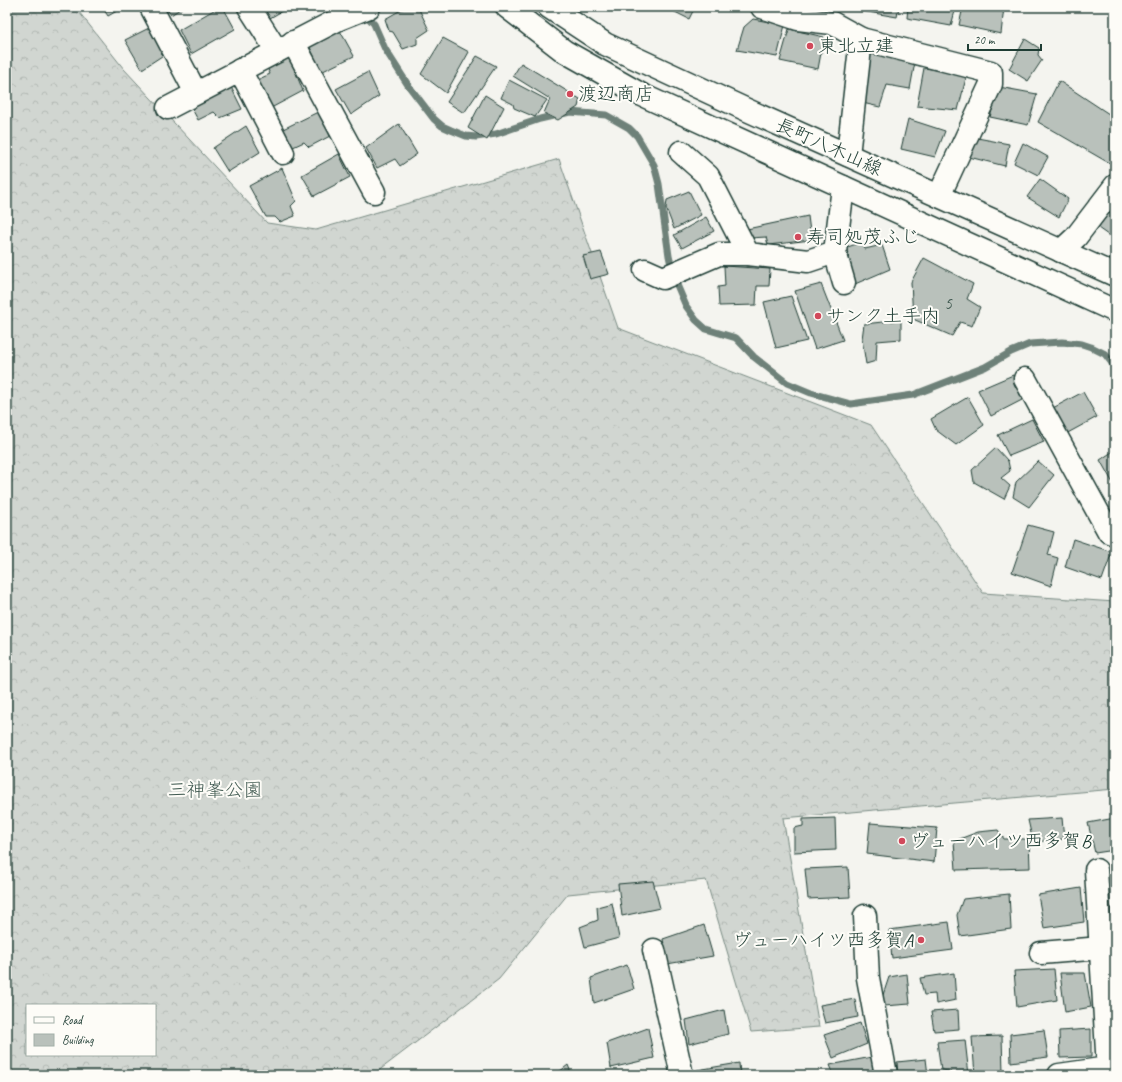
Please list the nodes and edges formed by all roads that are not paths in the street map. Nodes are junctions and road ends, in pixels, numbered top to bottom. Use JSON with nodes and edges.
{"nodes":[{"id":1,"x":151,"y":7,"type":"edge"},
{"id":2,"x":249,"y":7,"type":"edge"},
{"id":3,"x":368,"y":7,"type":"edge"},
{"id":4,"x":507,"y":7,"type":"edge"},
{"id":5,"x":548,"y":7,"type":"edge"},
{"id":6,"x":762,"y":7,"type":"edge"},
{"id":7,"x":861,"y":39,"type":"junction"},
{"id":8,"x":285,"y":47,"type":"junction"},
{"id":9,"x":240,"y":70,"type":"junction"},
{"id":10,"x":196,"y":93,"type":"junction"},
{"id":11,"x":168,"y":108,"type":"dead end"},
{"id":12,"x":681,"y":152,"type":"dead end"},
{"id":13,"x":282,"y":153,"type":"dead end"},
{"id":14,"x":848,"y":156,"type":"junction"},
{"id":15,"x":1115,"y":186,"type":"edge"},
{"id":16,"x":843,"y":187,"type":"junction"},
{"id":17,"x":374,"y":192,"type":"dead end"},
{"id":18,"x":939,"y":196,"type":"junction"},
{"id":19,"x":1061,"y":251,"type":"junction"},
{"id":20,"x":835,"y":252,"type":"junction"},
{"id":21,"x":748,"y":254,"type":"junction"},
{"id":22,"x":654,"y":274,"type":"dead end"},
{"id":23,"x":1115,"y":275,"type":"edge"},
{"id":24,"x":844,"y":283,"type":"dead end"},
{"id":25,"x":1115,"y":311,"type":"edge"},
{"id":26,"x":1025,"y":379,"type":"dead end"},
{"id":27,"x":1115,"y":534,"type":"edge"},
{"id":28,"x":1096,"y":870,"type":"dead end"},
{"id":29,"x":865,"y":916,"type":"dead end"},
{"id":30,"x":1101,"y":948,"type":"junction"},
{"id":31,"x":654,"y":950,"type":"dead end"},
{"id":32,"x":1041,"y":953,"type":"dead end"},
{"id":33,"x":1111,"y":1070,"type":"edge"},
{"id":34,"x":682,"y":1075,"type":"edge"},
{"id":35,"x":886,"y":1075,"type":"edge"},
{"id":36,"x":1059,"y":1075,"type":"edge"}],
"edges":[{"from":1,"to":10,"type":"street"},
{"from":2,"to":8,"type":"street"},
{"from":3,"to":8,"type":"street"},
{"from":4,"to":16,"type":"street"},
{"from":5,"to":14,"type":"street","name":"長町八木山線"},
{"from":6,"to":7,"type":"street"},
{"from":7,"to":14,"type":"street"},
{"from":7,"to":18,"type":"street"},
{"from":8,"to":9,"type":"street"},
{"from":8,"to":17,"type":"street"},
{"from":9,"to":10,"type":"street"},
{"from":9,"to":13,"type":"street"},
{"from":10,"to":11,"type":"street"},
{"from":12,"to":21,"type":"street"},
{"from":14,"to":18,"type":"street","name":"長町八木山線"},
{"from":15,"to":19,"type":"street"},
{"from":16,"to":20,"type":"street"},
{"from":16,"to":25,"type":"street"},
{"from":18,"to":19,"type":"street","name":"長町八木山線"},
{"from":19,"to":23,"type":"street","name":"長町八木山線"},
{"from":20,"to":21,"type":"street"},
{"from":20,"to":24,"type":"street"},
{"from":21,"to":22,"type":"street"},
{"from":26,"to":27,"type":"street"},
{"from":28,"to":30,"type":"street"},
{"from":29,"to":35,"type":"street"},
{"from":30,"to":32,"type":"street"},
{"from":30,"to":33,"type":"street"},
{"from":31,"to":34,"type":"street"},
{"from":33,"to":36,"type":"street"}]}
